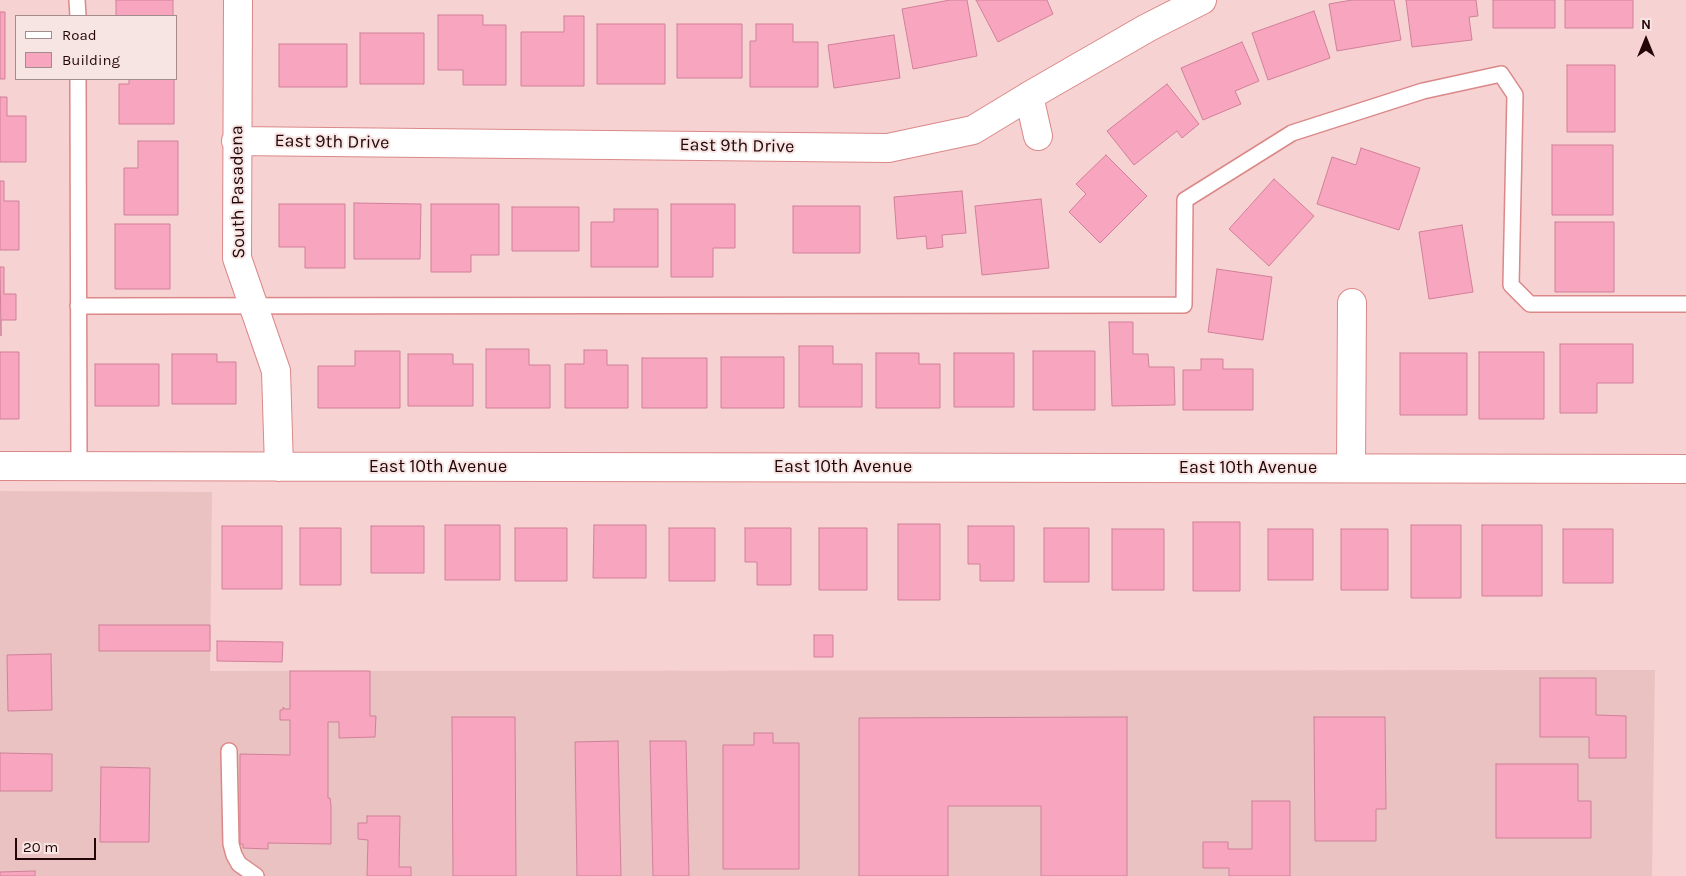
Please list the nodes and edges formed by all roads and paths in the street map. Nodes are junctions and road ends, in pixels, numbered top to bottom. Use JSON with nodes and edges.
{"nodes":[{"id":1,"x":78,"y":0,"type":"edge"},
{"id":2,"x":238,"y":0,"type":"edge"},
{"id":3,"x":1202,"y":0,"type":"edge"},
{"id":4,"x":78,"y":15,"type":"edge"},
{"id":5,"x":78,"y":80,"type":"edge"},
{"id":6,"x":1029,"y":96,"type":"junction"},
{"id":7,"x":1038,"y":136,"type":"dead end"},
{"id":8,"x":236,"y":141,"type":"junction"},
{"id":9,"x":1352,"y":303,"type":"dead end"},
{"id":10,"x":1686,"y":304,"type":"edge"},
{"id":11,"x":78,"y":306,"type":"junction"},
{"id":12,"x":254,"y":307,"type":"junction"},
{"id":13,"x":0,"y":466,"type":"edge"},
{"id":14,"x":79,"y":466,"type":"junction"},
{"id":15,"x":279,"y":467,"type":"junction"},
{"id":16,"x":1351,"y":468,"type":"junction"},
{"id":17,"x":1686,"y":469,"type":"edge"},
{"id":18,"x":230,"y":751,"type":"dead end"},
{"id":19,"x":256,"y":876,"type":"edge"}],
"edges":[{"from":1,"to":4,"type":"lane"},
{"from":2,"to":8,"type":"street","name":"South Pasadena"},
{"from":3,"to":6,"type":"street","name":"East 9th Drive"},
{"from":5,"to":11,"type":"lane"},
{"from":6,"to":7,"type":"street"},
{"from":6,"to":8,"type":"street","name":"East 9th Drive"},
{"from":8,"to":12,"type":"street","name":"South Pasadena"},
{"from":9,"to":16,"type":"street"},
{"from":10,"to":12,"type":"lane"},
{"from":11,"to":12,"type":"lane"},
{"from":11,"to":14,"type":"lane"},
{"from":12,"to":15,"type":"street","name":"South Pasadena"},
{"from":13,"to":14,"type":"street","name":"East 10th Avenue"},
{"from":14,"to":15,"type":"street","name":"East 10th Avenue"},
{"from":15,"to":16,"type":"street","name":"East 10th Avenue"},
{"from":16,"to":17,"type":"street","name":"East 10th Avenue"},
{"from":18,"to":19,"type":"lane"}]}
